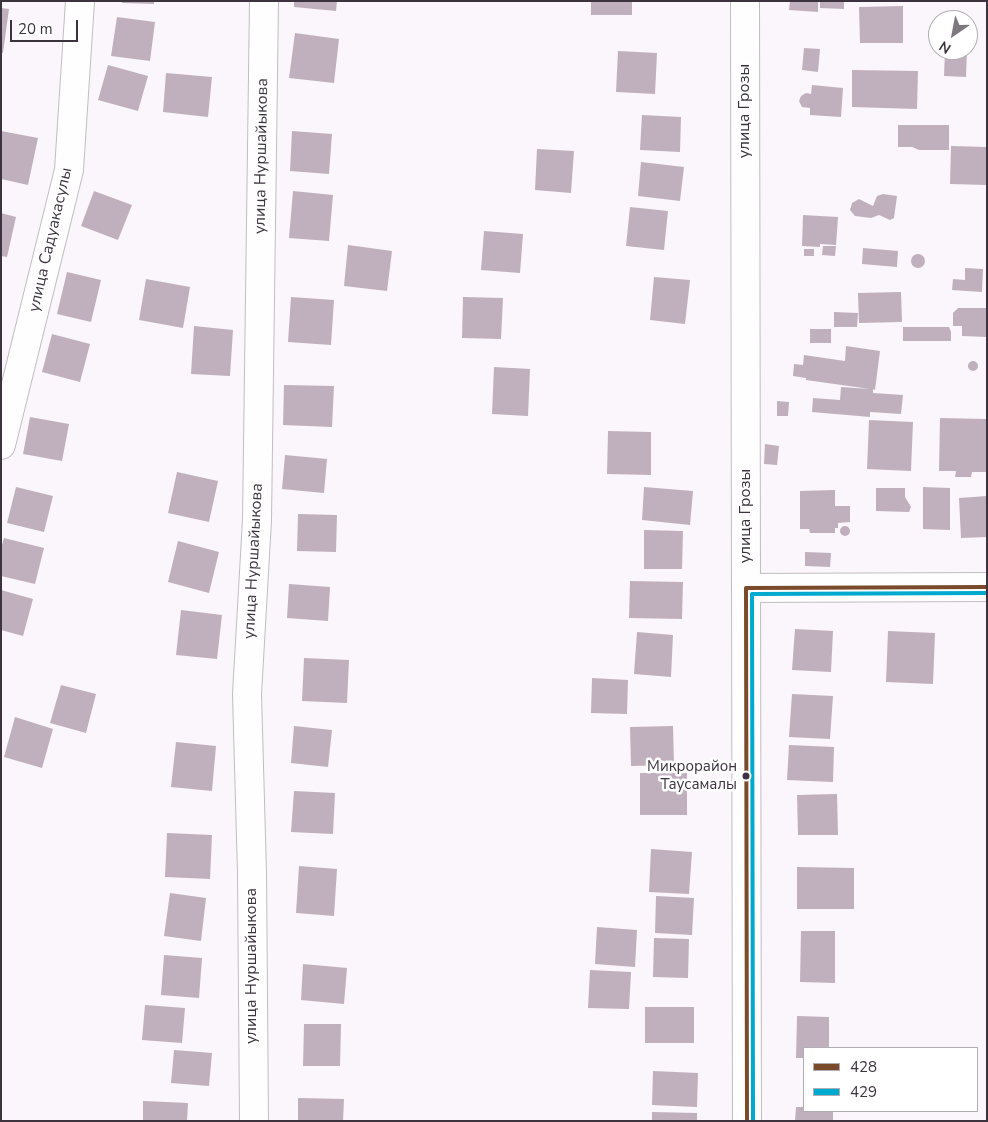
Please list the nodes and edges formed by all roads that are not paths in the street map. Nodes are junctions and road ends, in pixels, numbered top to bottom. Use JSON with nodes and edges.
{"nodes":[{"id":1,"x":80,"y":1,"type":"edge"},
{"id":2,"x":264,"y":1,"type":"edge"},
{"id":3,"x":745,"y":1,"type":"edge"},
{"id":4,"x":1,"y":445,"type":"edge"},
{"id":5,"x":746,"y":588,"type":"junction"},
{"id":6,"x":987,"y":588,"type":"edge"},
{"id":7,"x":254,"y":1121,"type":"edge"},
{"id":8,"x":748,"y":1121,"type":"edge"}],
"edges":[{"from":1,"to":4,"type":"street","name":"улица Садуакасулы"},
{"from":2,"to":7,"type":"street","name":"улица Нуршайыкова"},
{"from":3,"to":5,"type":"street","name":"улица Грозы"},
{"from":5,"to":6,"type":"street"},
{"from":5,"to":8,"type":"street","name":"улица Грозы"}]}
